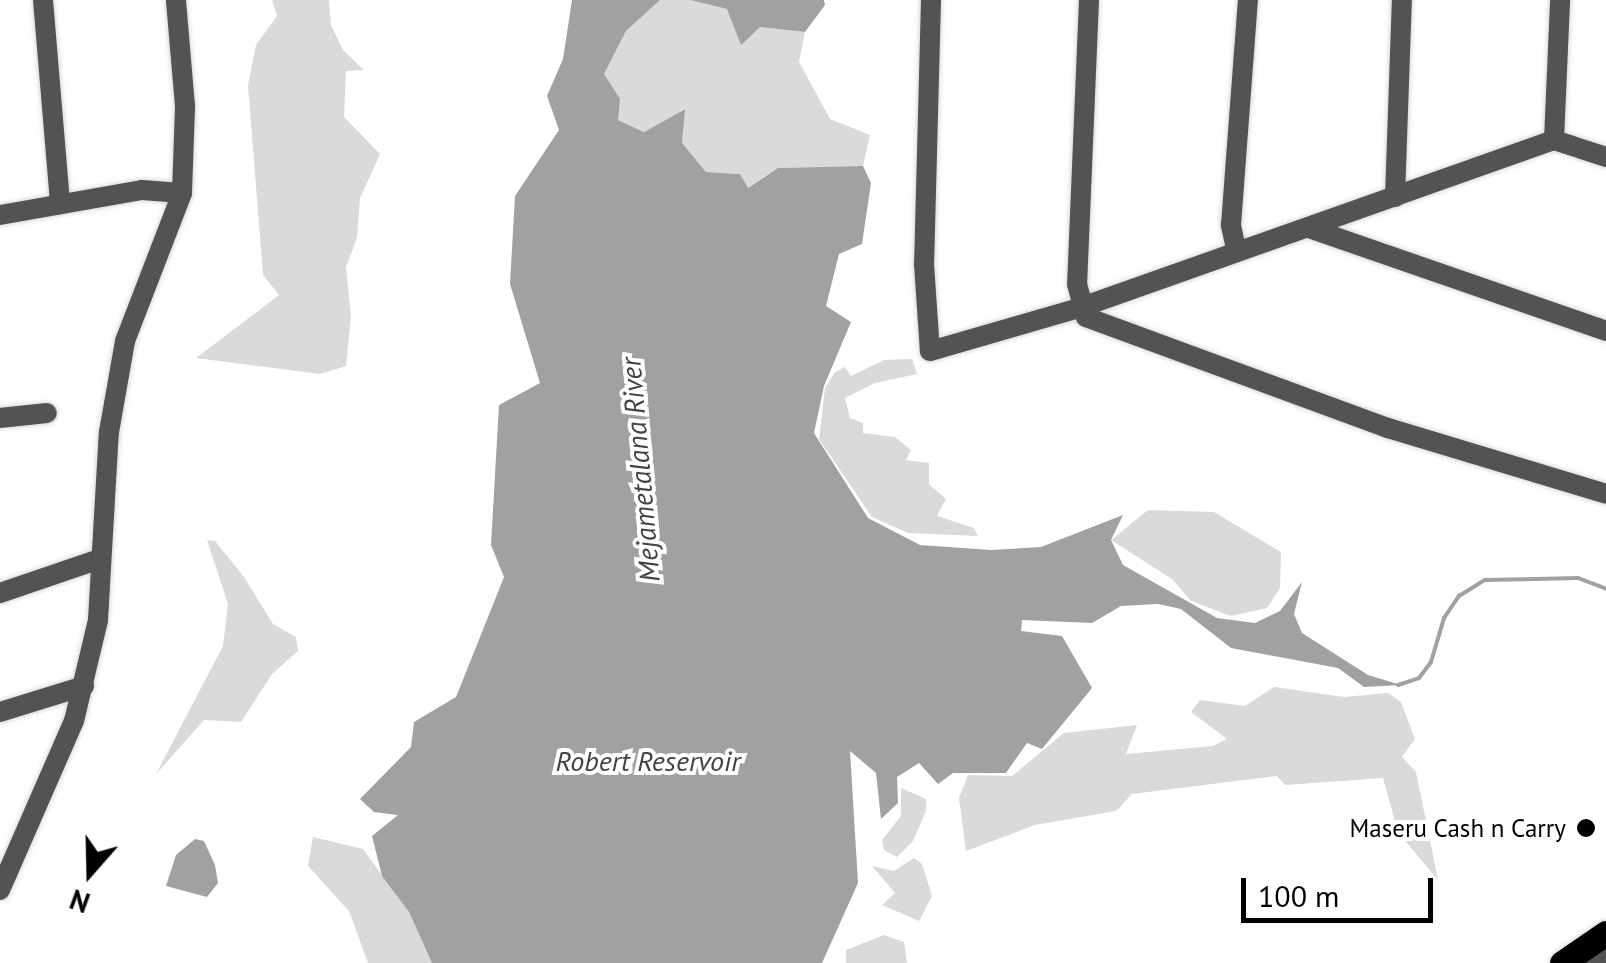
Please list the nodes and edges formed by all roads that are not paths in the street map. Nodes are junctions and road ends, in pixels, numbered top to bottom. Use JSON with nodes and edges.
{"nodes":[{"id":1,"x":42,"y":0,"type":"edge"},
{"id":2,"x":176,"y":0,"type":"edge"},
{"id":3,"x":931,"y":0,"type":"edge"},
{"id":4,"x":1089,"y":0,"type":"edge"},
{"id":5,"x":1248,"y":0,"type":"edge"},
{"id":6,"x":1402,"y":0,"type":"edge"},
{"id":7,"x":1560,"y":0,"type":"edge"},
{"id":8,"x":1554,"y":140,"type":"junction"},
{"id":9,"x":1606,"y":157,"type":"edge"},
{"id":10,"x":182,"y":193,"type":"junction"},
{"id":11,"x":1395,"y":196,"type":"junction"},
{"id":12,"x":60,"y":204,"type":"junction"},
{"id":13,"x":0,"y":215,"type":"edge"},
{"id":14,"x":1309,"y":228,"type":"junction"},
{"id":15,"x":1236,"y":250,"type":"junction"},
{"id":16,"x":1079,"y":308,"type":"junction"},
{"id":17,"x":1606,"y":331,"type":"edge"},
{"id":18,"x":47,"y":414,"type":"dead end"},
{"id":19,"x":0,"y":418,"type":"edge"},
{"id":20,"x":1606,"y":494,"type":"edge"},
{"id":21,"x":100,"y":559,"type":"junction"},
{"id":22,"x":0,"y":593,"type":"edge"},
{"id":23,"x":84,"y":686,"type":"junction"},
{"id":24,"x":0,"y":712,"type":"edge"},
{"id":25,"x":0,"y":890,"type":"edge"},
{"id":26,"x":1606,"y":933,"type":"edge"},
{"id":27,"x":1606,"y":951,"type":"edge"},
{"id":28,"x":1562,"y":963,"type":"edge"},
{"id":29,"x":1588,"y":963,"type":"edge"}],
"edges":[{"from":1,"to":12,"type":"street"},
{"from":2,"to":10,"type":"street"},
{"from":3,"to":16,"type":"street"},
{"from":4,"to":16,"type":"street"},
{"from":5,"to":15,"type":"street"},
{"from":6,"to":11,"type":"street"},
{"from":7,"to":8,"type":"street"},
{"from":8,"to":9,"type":"street"},
{"from":8,"to":11,"type":"street"},
{"from":10,"to":12,"type":"street"},
{"from":10,"to":21,"type":"street"},
{"from":11,"to":14,"type":"street"},
{"from":12,"to":13,"type":"street"},
{"from":14,"to":15,"type":"street"},
{"from":14,"to":17,"type":"street"},
{"from":15,"to":16,"type":"street"},
{"from":16,"to":20,"type":"street"},
{"from":18,"to":19,"type":"street"},
{"from":21,"to":22,"type":"street"},
{"from":21,"to":23,"type":"street"},
{"from":23,"to":24,"type":"street"},
{"from":23,"to":25,"type":"street"},
{"from":26,"to":28,"type":"main road"},
{"from":27,"to":29,"type":"street"}]}
